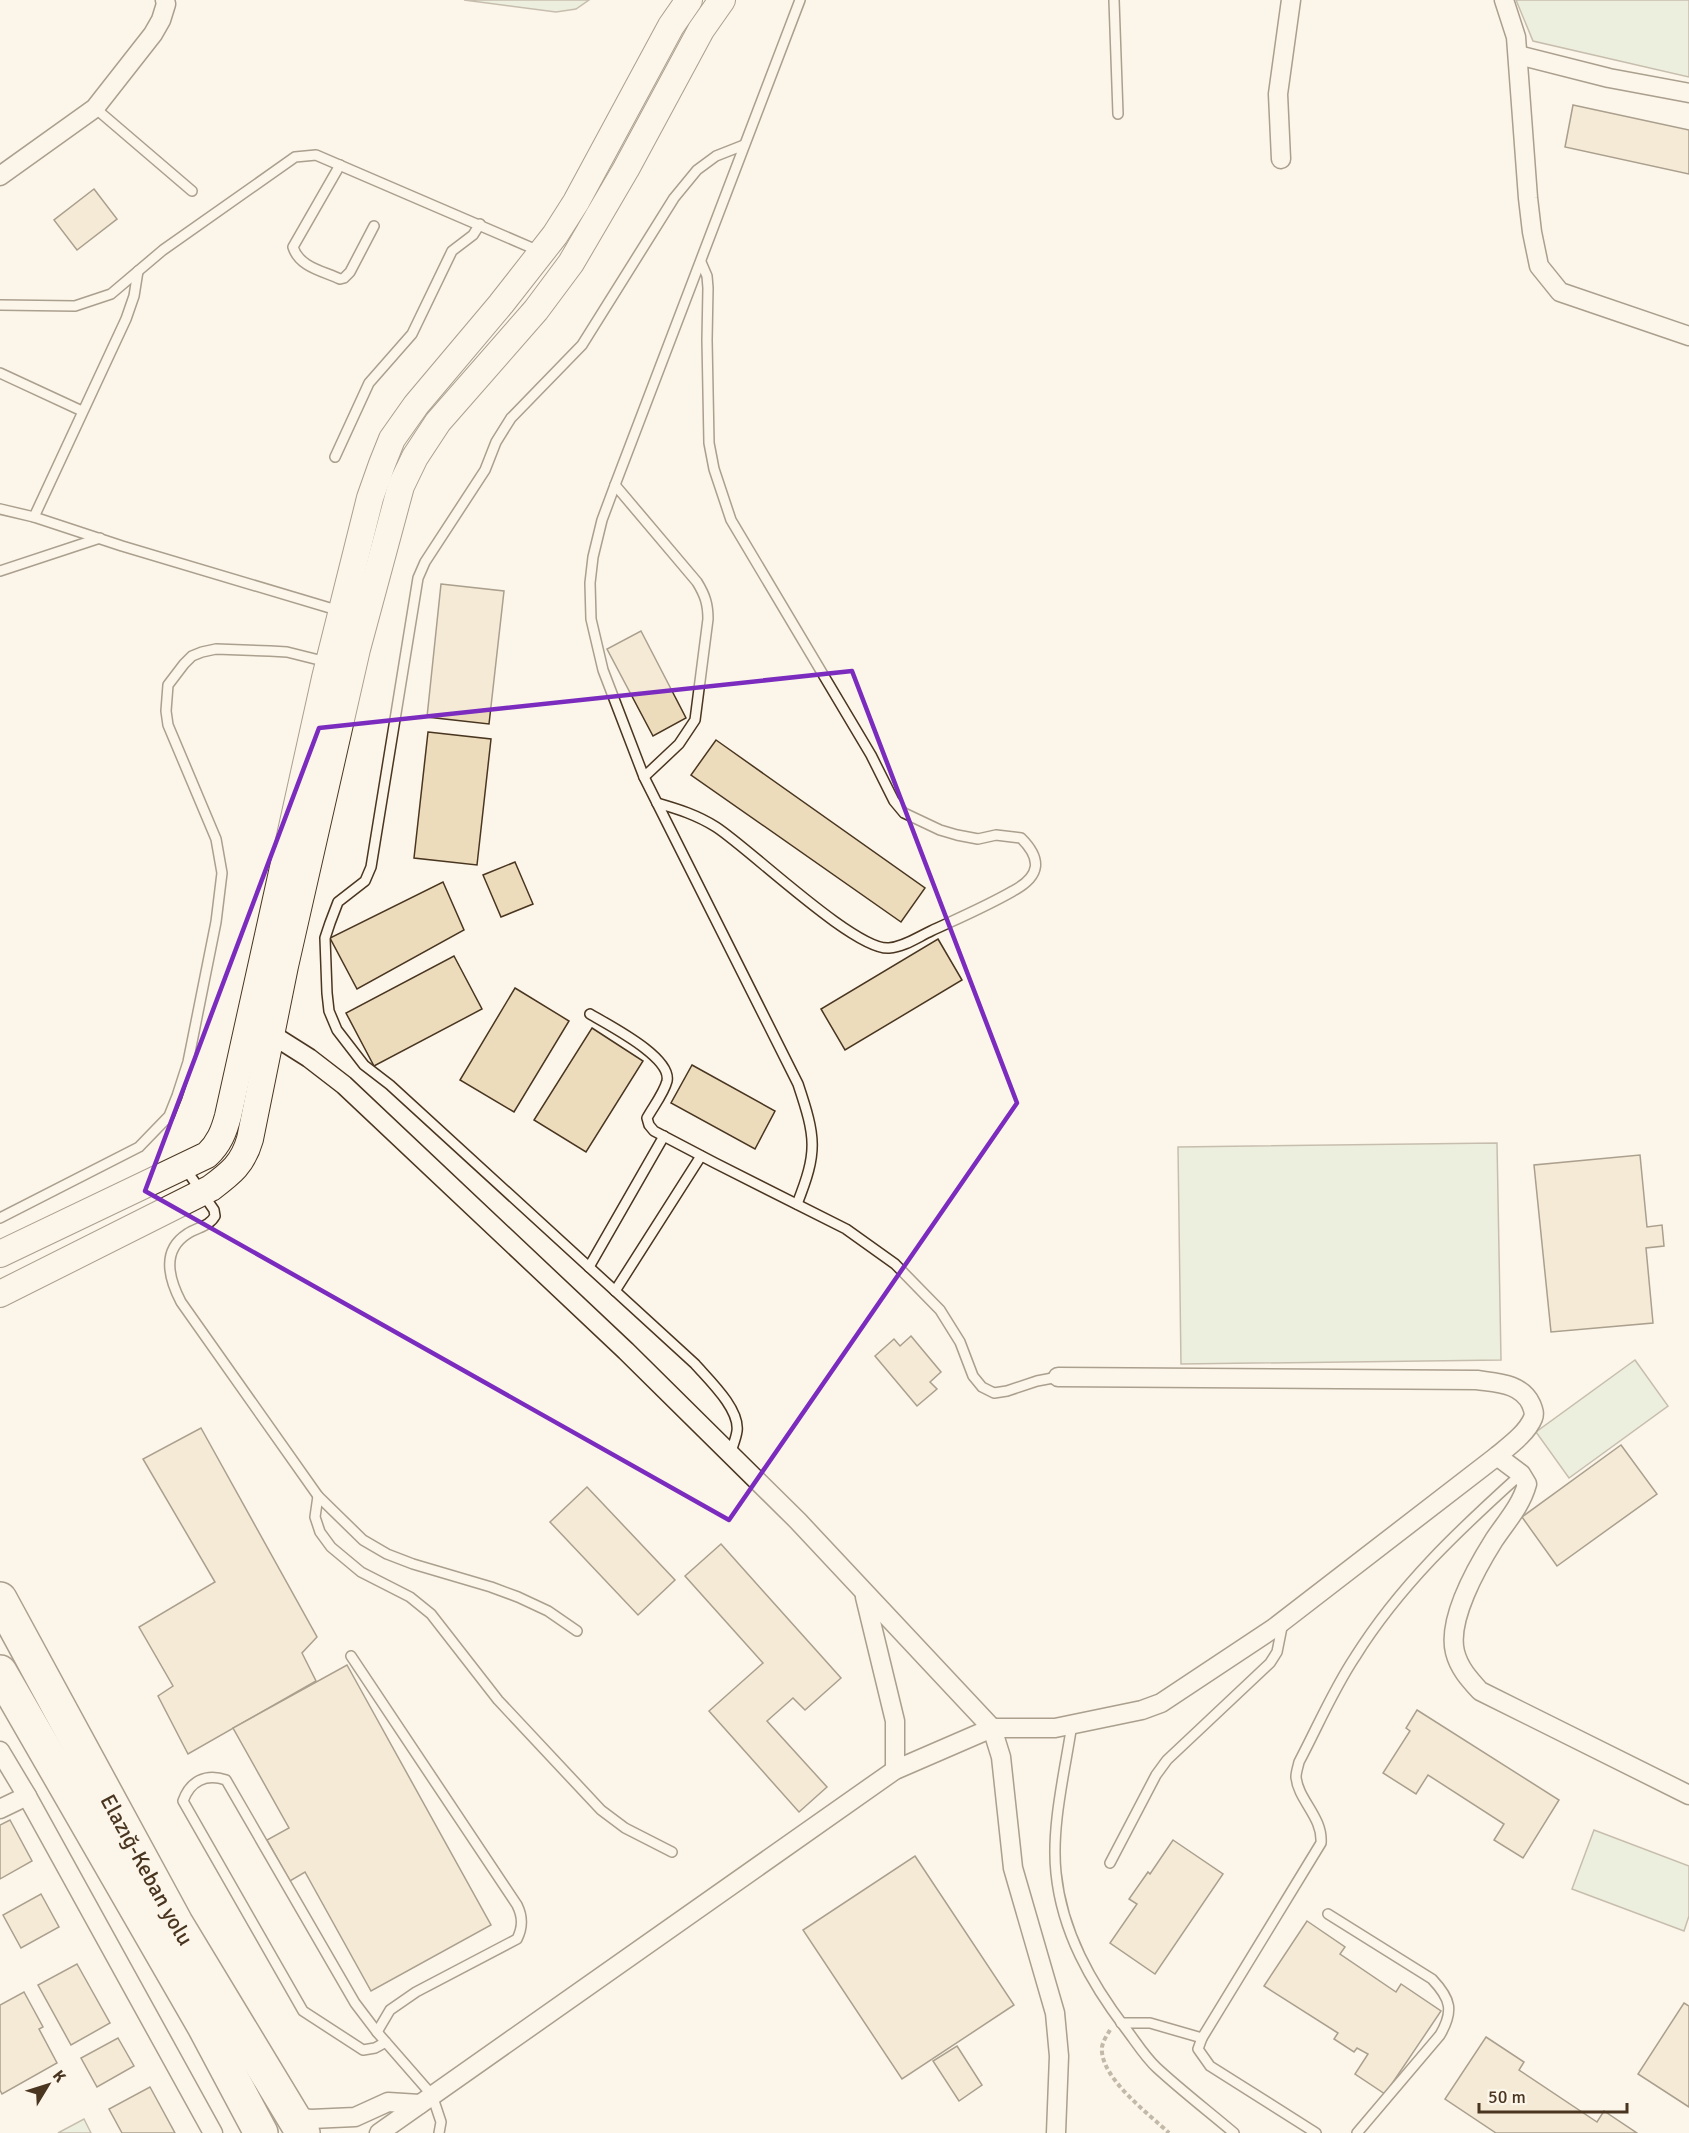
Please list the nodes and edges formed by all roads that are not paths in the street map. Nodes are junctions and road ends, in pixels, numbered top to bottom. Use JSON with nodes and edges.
{"nodes":[{"id":1,"x":165,"y":0,"type":"edge"},
{"id":2,"x":689,"y":0,"type":"edge"},
{"id":3,"x":722,"y":0,"type":"edge"},
{"id":4,"x":1114,"y":0,"type":"edge"},
{"id":5,"x":1290,"y":0,"type":"edge"},
{"id":6,"x":1504,"y":0,"type":"edge"},
{"id":7,"x":796,"y":2,"type":"edge"},
{"id":8,"x":1518,"y":55,"type":"junction"},
{"id":9,"x":1689,"y":93,"type":"edge"},
{"id":10,"x":95,"y":108,"type":"junction"},
{"id":11,"x":1118,"y":114,"type":"dead end"},
{"id":12,"x":744,"y":145,"type":"junction"},
{"id":13,"x":1281,"y":159,"type":"dead end"},
{"id":14,"x":340,"y":165,"type":"junction"},
{"id":15,"x":0,"y":176,"type":"edge"},
{"id":16,"x":192,"y":191,"type":"dead end"},
{"id":17,"x":480,"y":224,"type":"junction"},
{"id":18,"x":374,"y":226,"type":"dead end"},
{"id":19,"x":542,"y":252,"type":"junction"},
{"id":20,"x":700,"y":262,"type":"junction"},
{"id":21,"x":138,"y":271,"type":"junction"},
{"id":22,"x":0,"y":305,"type":"edge"},
{"id":23,"x":1689,"y":336,"type":"edge"},
{"id":24,"x":0,"y":373,"type":"edge"},
{"id":25,"x":82,"y":411,"type":"junction"},
{"id":26,"x":335,"y":457,"type":"dead end"},
{"id":27,"x":615,"y":485,"type":"junction"},
{"id":28,"x":0,"y":509,"type":"edge"},
{"id":29,"x":34,"y":517,"type":"junction"},
{"id":30,"x":100,"y":538,"type":"junction"},
{"id":31,"x":0,"y":571,"type":"edge"},
{"id":32,"x":353,"y":615,"type":"junction"},
{"id":33,"x":341,"y":666,"type":"junction"},
{"id":34,"x":644,"y":777,"type":"junction"},
{"id":35,"x":657,"y":803,"type":"junction"},
{"id":36,"x":590,"y":1014,"type":"dead end"},
{"id":37,"x":271,"y":1034,"type":"junction"},
{"id":38,"x":664,"y":1136,"type":"junction"},
{"id":39,"x":701,"y":1156,"type":"junction"},
{"id":40,"x":184,"y":1166,"type":"junction"},
{"id":41,"x":203,"y":1192,"type":"junction"},
{"id":42,"x":798,"y":1204,"type":"junction"},
{"id":43,"x":0,"y":1218,"type":"edge"},
{"id":44,"x":0,"y":1254,"type":"edge"},
{"id":45,"x":589,"y":1267,"type":"junction"},
{"id":46,"x":615,"y":1291,"type":"junction"},
{"id":47,"x":0,"y":1294,"type":"edge"},
{"id":48,"x":1058,"y":1377,"type":"joint"},
{"id":49,"x":730,"y":1455,"type":"junction"},
{"id":50,"x":1497,"y":1456,"type":"junction"},
{"id":51,"x":1521,"y":1474,"type":"junction"},
{"id":52,"x":318,"y":1496,"type":"junction"},
{"id":53,"x":865,"y":1595,"type":"junction"},
{"id":54,"x":0,"y":1599,"type":"edge"},
{"id":55,"x":1283,"y":1621,"type":"junction"},
{"id":56,"x":577,"y":1631,"type":"dead end"},
{"id":57,"x":351,"y":1656,"type":"dead end"},
{"id":58,"x":0,"y":1672,"type":"edge"},
{"id":59,"x":1072,"y":1724,"type":"junction"},
{"id":60,"x":992,"y":1728,"type":"junction"},
{"id":61,"x":0,"y":1751,"type":"edge"},
{"id":62,"x":895,"y":1770,"type":"junction"},
{"id":63,"x":1689,"y":1795,"type":"edge"},
{"id":64,"x":27,"y":1796,"type":"junction"},
{"id":65,"x":0,"y":1809,"type":"edge"},
{"id":66,"x":672,"y":1852,"type":"dead end"},
{"id":67,"x":1110,"y":1863,"type":"dead end"},
{"id":68,"x":1328,"y":1914,"type":"dead end"},
{"id":69,"x":1119,"y":2020,"type":"junction"},
{"id":70,"x":377,"y":2032,"type":"junction"},
{"id":71,"x":1202,"y":2038,"type":"junction"},
{"id":72,"x":386,"y":2042,"type":"junction"},
{"id":73,"x":426,"y":2099,"type":"junction"},
{"id":74,"x":298,"y":2125,"type":"edge"},
{"id":75,"x":213,"y":2133,"type":"edge"},
{"id":76,"x":261,"y":2133,"type":"edge"},
{"id":77,"x":379,"y":2133,"type":"edge"},
{"id":78,"x":439,"y":2133,"type":"edge"},
{"id":79,"x":1056,"y":2133,"type":"edge"},
{"id":80,"x":1234,"y":2133,"type":"edge"},
{"id":81,"x":1316,"y":2133,"type":"edge"},
{"id":82,"x":1357,"y":2133,"type":"edge"}],
"edges":[{"from":1,"to":10,"type":"street"},
{"from":2,"to":19,"type":"main road"},
{"from":3,"to":32,"type":"main road"},
{"from":4,"to":11,"type":"lane"},
{"from":5,"to":13,"type":"street"},
{"from":6,"to":8,"type":"street"},
{"from":7,"to":12,"type":"lane"},
{"from":8,"to":9,"type":"street"},
{"from":8,"to":23,"type":"street"},
{"from":10,"to":15,"type":"street"},
{"from":10,"to":16,"type":"lane"},
{"from":12,"to":20,"type":"lane"},
{"from":12,"to":45,"type":"lane"},
{"from":14,"to":17,"type":"lane"},
{"from":14,"to":18,"type":"lane"},
{"from":14,"to":21,"type":"lane"},
{"from":17,"to":19,"type":"lane"},
{"from":17,"to":26,"type":"lane"},
{"from":19,"to":32,"type":"main road"},
{"from":20,"to":27,"type":"lane"},
{"from":20,"to":35,"type":"lane"},
{"from":21,"to":22,"type":"lane"},
{"from":21,"to":25,"type":"lane"},
{"from":24,"to":25,"type":"lane"},
{"from":25,"to":29,"type":"lane"},
{"from":27,"to":34,"type":"lane"},
{"from":27,"to":34,"type":"lane"},
{"from":28,"to":29,"type":"lane"},
{"from":29,"to":30,"type":"lane"},
{"from":30,"to":31,"type":"lane"},
{"from":30,"to":32,"type":"lane"},
{"from":32,"to":33,"type":"main road"},
{"from":33,"to":37,"type":"main road"},
{"from":33,"to":40,"type":"main road"},
{"from":33,"to":43,"type":"lane"},
{"from":34,"to":35,"type":"lane"},
{"from":35,"to":42,"type":"lane"},
{"from":36,"to":38,"type":"lane"},
{"from":37,"to":41,"type":"main road"},
{"from":37,"to":49,"type":"street"},
{"from":38,"to":39,"type":"lane"},
{"from":38,"to":45,"type":"lane"},
{"from":39,"to":42,"type":"lane"},
{"from":39,"to":46,"type":"lane"},
{"from":40,"to":41,"type":"lane"},
{"from":40,"to":44,"type":"main road"},
{"from":41,"to":47,"type":"main road"},
{"from":41,"to":52,"type":"lane"},
{"from":42,"to":48,"type":"lane"},
{"from":45,"to":46,"type":"lane"},
{"from":46,"to":49,"type":"lane"},
{"from":48,"to":50,"type":"street"},
{"from":49,"to":53,"type":"street"},
{"from":50,"to":51,"type":"street"},
{"from":50,"to":55,"type":"street"},
{"from":51,"to":63,"type":"street"},
{"from":51,"to":71,"type":"lane"},
{"from":52,"to":56,"type":"lane"},
{"from":52,"to":66,"type":"lane"},
{"from":53,"to":60,"type":"street"},
{"from":53,"to":62,"type":"street"},
{"from":54,"to":74,"type":"highway","name":"Elazığ-Keban yolu"},
{"from":55,"to":59,"type":"street"},
{"from":55,"to":67,"type":"lane"},
{"from":57,"to":70,"type":"lane"},
{"from":58,"to":76,"type":"highway","name":"Elazığ-Keban yolu"},
{"from":59,"to":60,"type":"street"},
{"from":59,"to":69,"type":"lane"},
{"from":60,"to":62,"type":"street"},
{"from":60,"to":79,"type":"street"},
{"from":61,"to":64,"type":"street"},
{"from":62,"to":73,"type":"street"},
{"from":64,"to":65,"type":"street"},
{"from":64,"to":75,"type":"street"},
{"from":68,"to":82,"type":"lane"},
{"from":69,"to":71,"type":"lane"},
{"from":69,"to":80,"type":"lane"},
{"from":70,"to":72,"type":"lane"},
{"from":70,"to":72,"type":"lane"},
{"from":71,"to":81,"type":"lane"},
{"from":72,"to":73,"type":"lane"},
{"from":73,"to":74,"type":"street"},
{"from":73,"to":77,"type":"street"},
{"from":73,"to":78,"type":"lane"}]}
